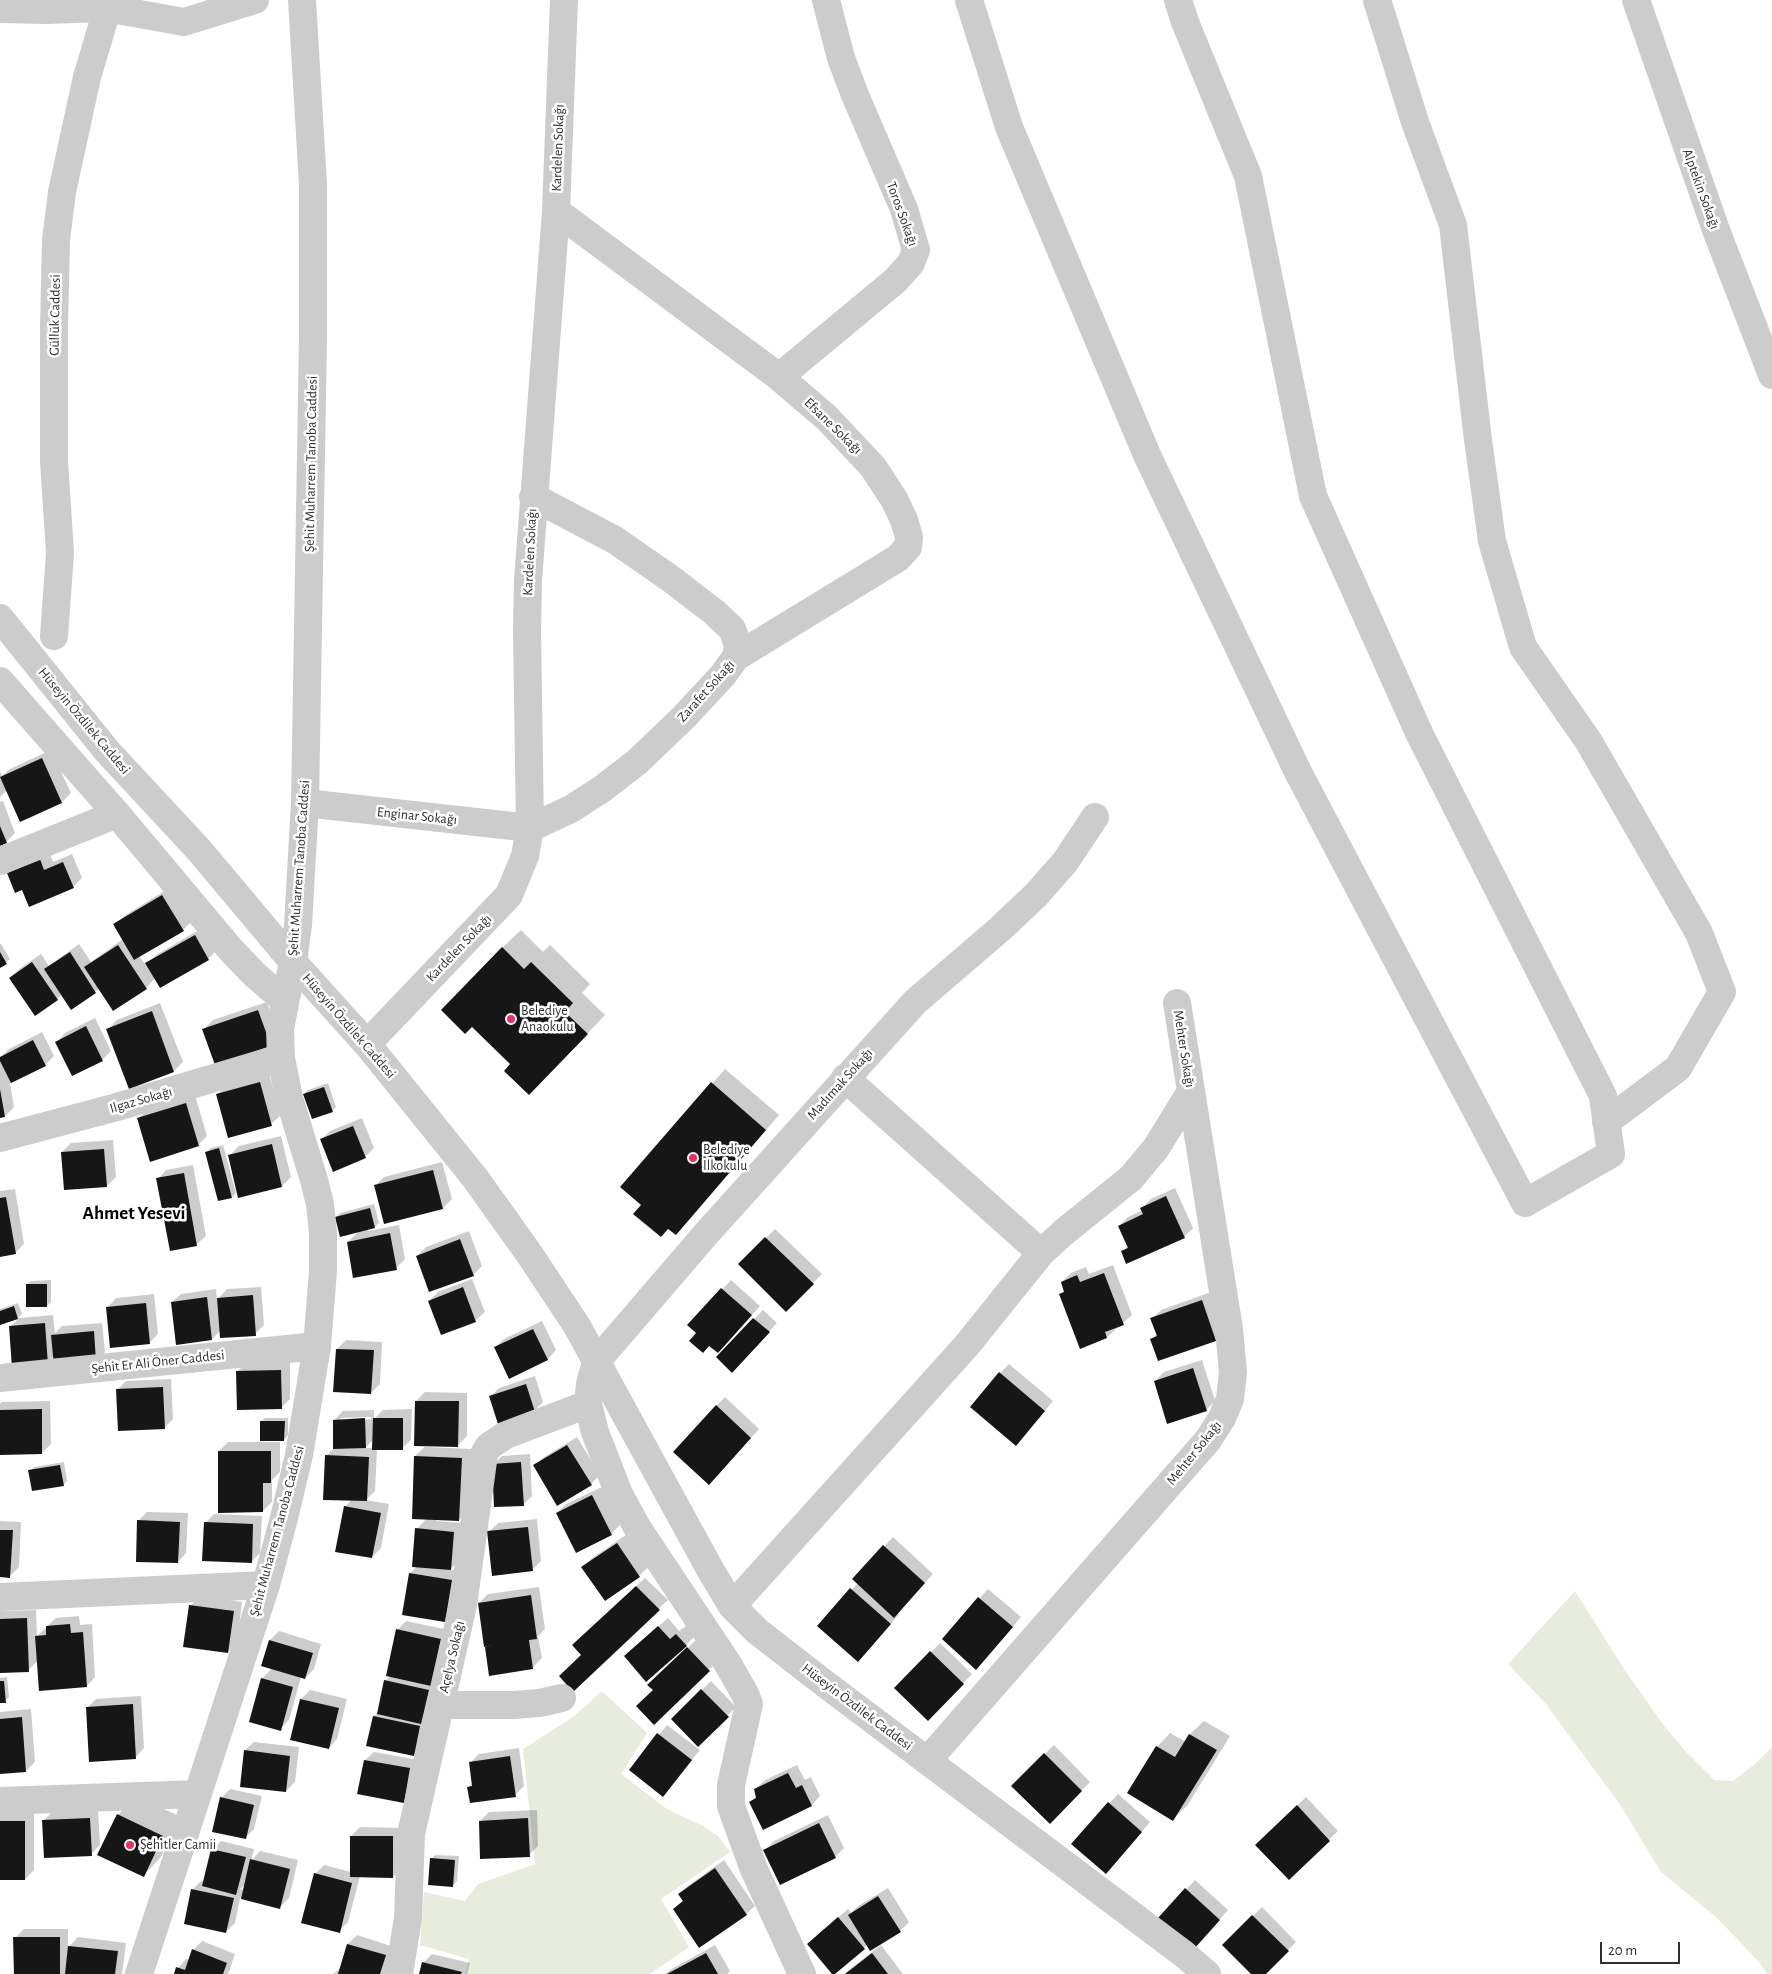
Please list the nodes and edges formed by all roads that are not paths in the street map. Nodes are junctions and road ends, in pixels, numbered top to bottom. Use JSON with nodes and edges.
{"nodes":[{"id":1,"x":255,"y":0,"type":"edge"},
{"id":2,"x":302,"y":0,"type":"edge"},
{"id":3,"x":564,"y":0,"type":"edge"},
{"id":4,"x":826,"y":0,"type":"edge"},
{"id":5,"x":969,"y":0,"type":"edge"},
{"id":6,"x":1178,"y":0,"type":"edge"},
{"id":7,"x":1377,"y":0,"type":"edge"},
{"id":8,"x":1636,"y":0,"type":"edge"},
{"id":9,"x":108,"y":4,"type":"edge"},
{"id":10,"x":0,"y":9,"type":"edge"},
{"id":11,"x":556,"y":211,"type":"junction"},
{"id":12,"x":1772,"y":376,"type":"edge"},
{"id":13,"x":779,"y":377,"type":"junction"},
{"id":14,"x":533,"y":497,"type":"junction"},
{"id":15,"x":0,"y":618,"type":"edge"},
{"id":16,"x":54,"y":636,"type":"dead end"},
{"id":17,"x":736,"y":657,"type":"junction"},
{"id":18,"x":0,"y":681,"type":"edge"},
{"id":19,"x":305,"y":803,"type":"junction"},
{"id":20,"x":117,"y":814,"type":"junction"},
{"id":21,"x":1095,"y":817,"type":"dead end"},
{"id":22,"x":530,"y":828,"type":"junction"},
{"id":23,"x":0,"y":861,"type":"edge"},
{"id":24,"x":293,"y":962,"type":"junction"},
{"id":25,"x":284,"y":1000,"type":"junction"},
{"id":26,"x":1177,"y":1002,"type":"dead end"},
{"id":27,"x":367,"y":1044,"type":"junction"},
{"id":28,"x":281,"y":1058,"type":"junction"},
{"id":29,"x":845,"y":1078,"type":"junction"},
{"id":30,"x":1191,"y":1091,"type":"junction"},
{"id":31,"x":1606,"y":1122,"type":"junction"},
{"id":32,"x":0,"y":1138,"type":"edge"},
{"id":33,"x":1041,"y":1253,"type":"junction"},
{"id":34,"x":317,"y":1346,"type":"junction"},
{"id":35,"x":596,"y":1362,"type":"junction"},
{"id":36,"x":0,"y":1378,"type":"edge"},
{"id":37,"x":588,"y":1404,"type":"junction"},
{"id":38,"x":266,"y":1586,"type":"junction"},
{"id":39,"x":0,"y":1597,"type":"edge"},
{"id":40,"x":732,"y":1606,"type":"junction"},
{"id":41,"x":562,"y":1698,"type":"dead end"},
{"id":42,"x":441,"y":1704,"type":"junction"},
{"id":43,"x":927,"y":1761,"type":"junction"},
{"id":44,"x":198,"y":1794,"type":"junction"},
{"id":45,"x":0,"y":1801,"type":"edge"},
{"id":46,"x":140,"y":1974,"type":"edge"},
{"id":47,"x":399,"y":1974,"type":"edge"},
{"id":48,"x":802,"y":1974,"type":"edge"},
{"id":49,"x":1207,"y":1974,"type":"edge"}],
"edges":[{"from":1,"to":9,"type":"street"},
{"from":2,"to":19,"type":"street","name":"Şehit Muharrem Tanoba Caddesi"},
{"from":3,"to":11,"type":"street","name":"Kardelen Sokağı"},
{"from":4,"to":13,"type":"street","name":"Toros Sokağı"},
{"from":5,"to":31,"type":"street"},
{"from":6,"to":31,"type":"street"},
{"from":7,"to":31,"type":"street"},
{"from":8,"to":12,"type":"street","name":"Alptekin Sokağı"},
{"from":9,"to":10,"type":"street"},
{"from":9,"to":16,"type":"street","name":"Güllük Caddesi"},
{"from":11,"to":13,"type":"street","name":"Efsane Sokağı"},
{"from":11,"to":14,"type":"street","name":"Kardelen Sokağı"},
{"from":13,"to":17,"type":"street","name":"Efsane Sokağı"},
{"from":14,"to":17,"type":"street","name":"Zarafet Sokağı"},
{"from":14,"to":22,"type":"street","name":"Kardelen Sokağı"},
{"from":15,"to":24,"type":"street","name":"Hüseyin Özdilek Caddesi"},
{"from":17,"to":22,"type":"street","name":"Zarafet Sokağı"},
{"from":18,"to":20,"type":"street"},
{"from":19,"to":22,"type":"street","name":"Enginar Sokağı"},
{"from":19,"to":24,"type":"street","name":"Şehit Muharrem Tanoba Caddesi"},
{"from":20,"to":23,"type":"street"},
{"from":20,"to":25,"type":"street"},
{"from":21,"to":29,"type":"street","name":"Madımak Sokağı"},
{"from":22,"to":27,"type":"street","name":"Kardelen Sokağı"},
{"from":24,"to":25,"type":"street","name":"Şehit Muharrem Tanoba Caddesi"},
{"from":24,"to":27,"type":"street","name":"Hüseyin Özdilek Caddesi"},
{"from":25,"to":28,"type":"street","name":"Şehit Muharrem Tanoba Caddesi"},
{"from":26,"to":30,"type":"street","name":"Mehter Sokağı"},
{"from":27,"to":35,"type":"street","name":"Hüseyin Özdilek Caddesi"},
{"from":28,"to":32,"type":"street","name":"Ilgaz Sokağı"},
{"from":28,"to":34,"type":"street","name":"Şehit Muharrem Tanoba Caddesi"},
{"from":29,"to":33,"type":"street"},
{"from":29,"to":35,"type":"street","name":"Madımak Sokağı"},
{"from":30,"to":33,"type":"street"},
{"from":30,"to":43,"type":"street","name":"Mehter Sokağı"},
{"from":33,"to":40,"type":"street"},
{"from":34,"to":36,"type":"street","name":"Şehit Er Ali Öner Caddesi"},
{"from":34,"to":38,"type":"street","name":"Şehit Muharrem Tanoba Caddesi"},
{"from":35,"to":37,"type":"street"},
{"from":35,"to":40,"type":"street","name":"Hüseyin Özdilek Caddesi"},
{"from":37,"to":42,"type":"street","name":"Açelya Sokağı"},
{"from":37,"to":48,"type":"street"},
{"from":38,"to":39,"type":"street"},
{"from":38,"to":44,"type":"street","name":"Şehit Muharrem Tanoba Caddesi"},
{"from":40,"to":43,"type":"street","name":"Hüseyin Özdilek Caddesi"},
{"from":41,"to":42,"type":"street"},
{"from":42,"to":47,"type":"street","name":"Açelya Sokağı"},
{"from":43,"to":49,"type":"street","name":"Hüseyin Özdilek Caddesi"},
{"from":44,"to":45,"type":"street"},
{"from":44,"to":46,"type":"street","name":"Şehit Muharrem Tanoba Caddesi"}]}
